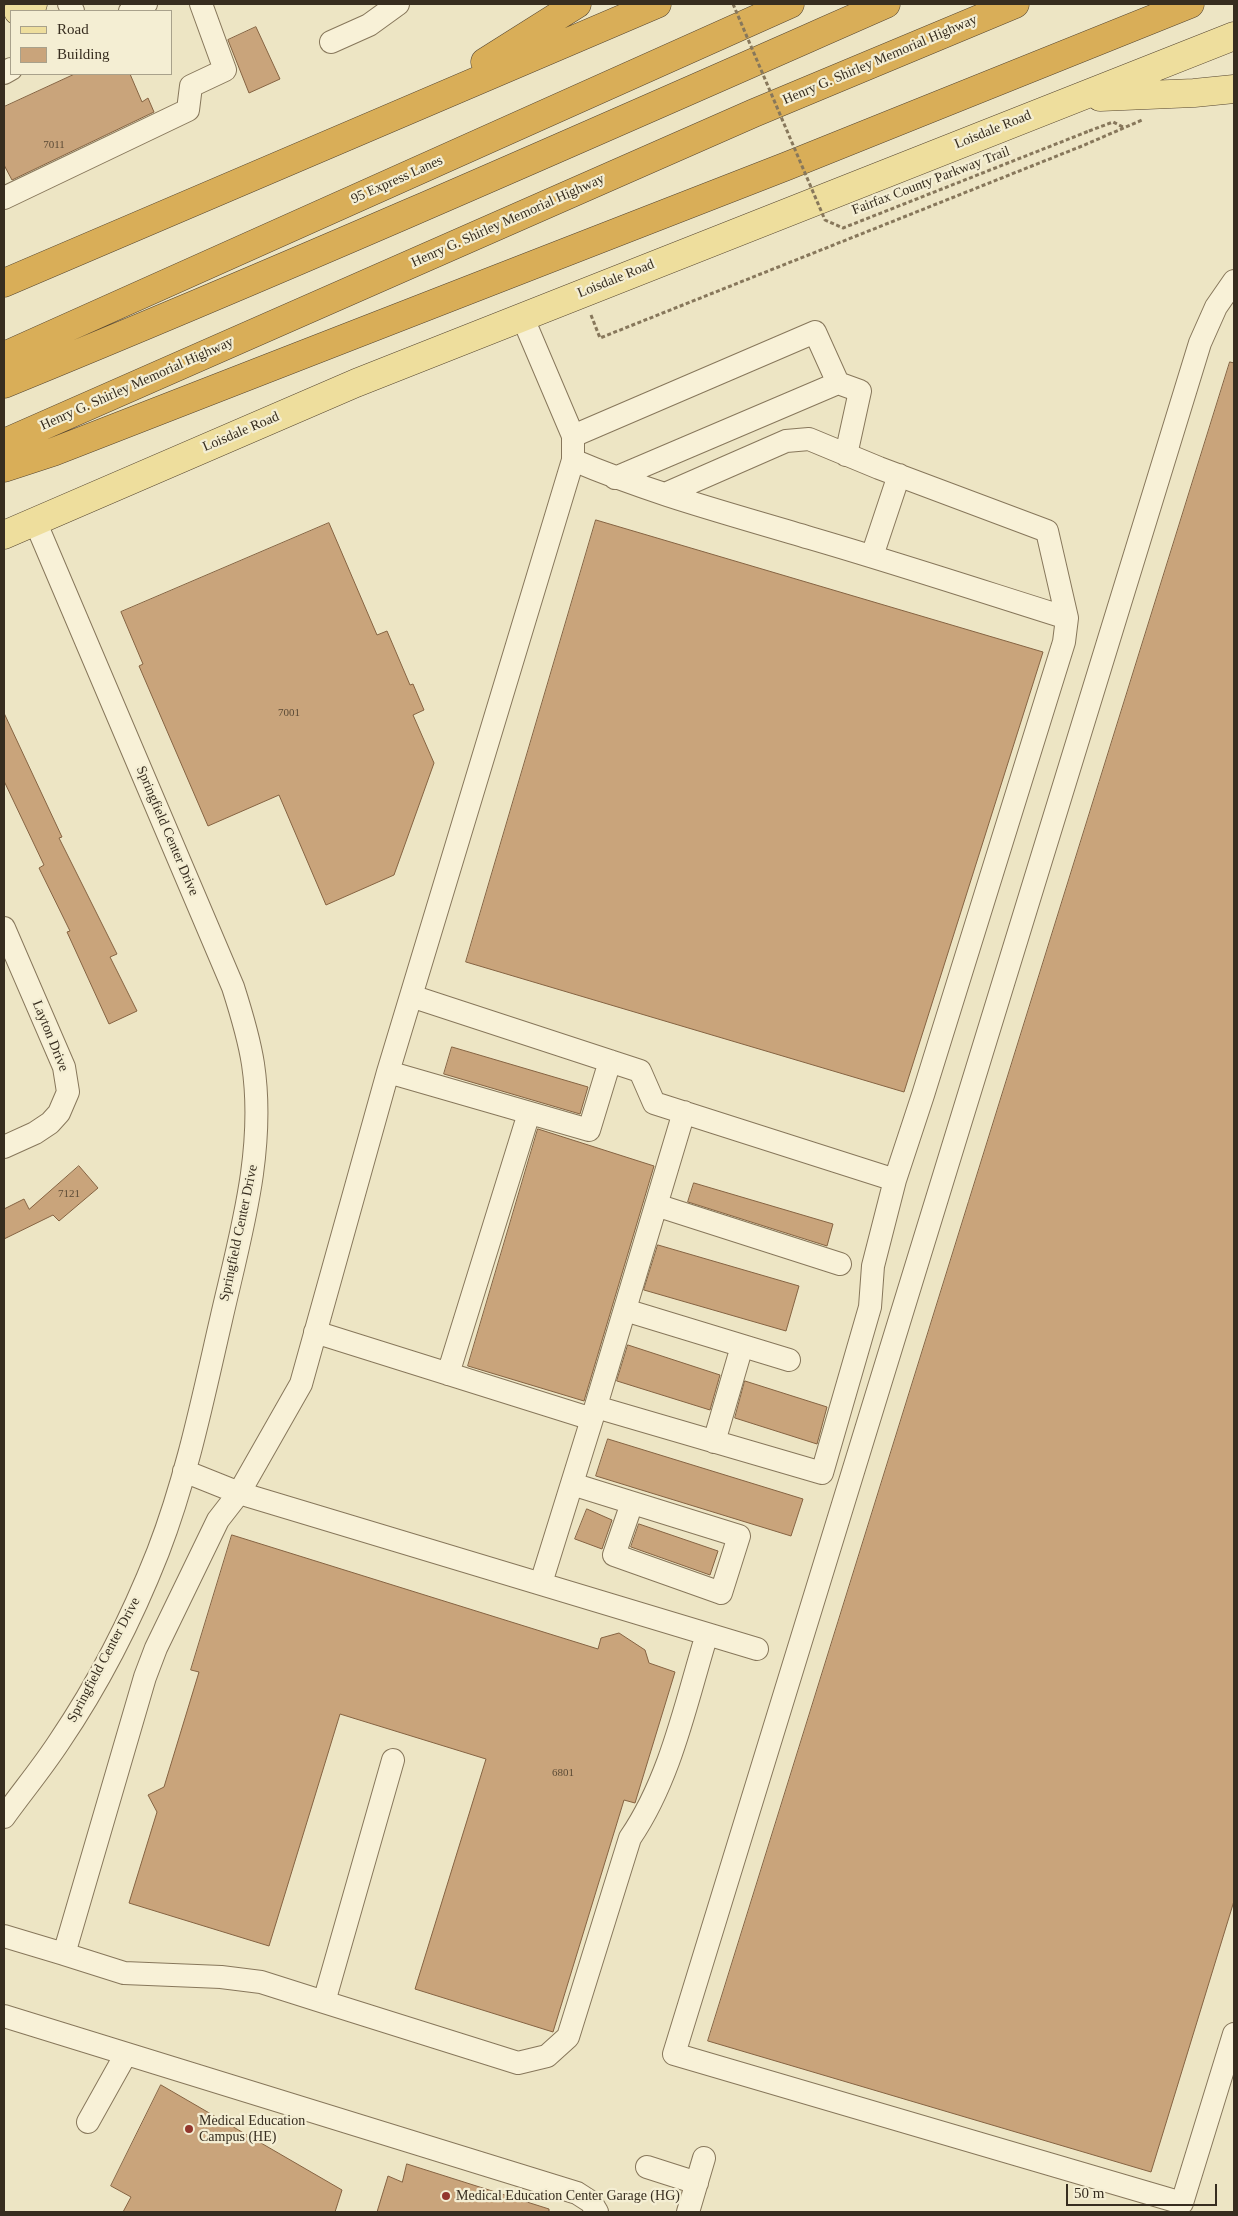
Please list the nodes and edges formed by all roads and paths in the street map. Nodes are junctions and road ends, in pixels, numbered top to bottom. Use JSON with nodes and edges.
{"nodes":[{"id":1,"x":146,"y":4,"type":"edge"},
{"id":2,"x":200,"y":4,"type":"edge"},
{"id":3,"x":398,"y":4,"type":"edge"},
{"id":4,"x":577,"y":4,"type":"edge"},
{"id":5,"x":657,"y":4,"type":"edge"},
{"id":6,"x":733,"y":4,"type":"edge"},
{"id":7,"x":790,"y":4,"type":"edge"},
{"id":8,"x":886,"y":4,"type":"edge"},
{"id":9,"x":1014,"y":4,"type":"edge"},
{"id":10,"x":1190,"y":4,"type":"edge"},
{"id":11,"x":132,"y":10,"type":"edge"},
{"id":12,"x":1234,"y":36,"type":"edge"},
{"id":13,"x":331,"y":42,"type":"dead end"},
{"id":14,"x":1234,"y":88,"type":"edge"},
{"id":15,"x":421,"y":103,"type":"junction"},
{"id":16,"x":1054,"y":106,"type":"junction"},
{"id":17,"x":1125,"y":128,"type":"dead end"},
{"id":18,"x":4,"y":198,"type":"edge"},
{"id":19,"x":1234,"y":281,"type":"edge"},
{"id":20,"x":4,"y":283,"type":"edge"},
{"id":21,"x":522,"y":316,"type":"junction"},
{"id":22,"x":4,"y":356,"type":"edge"},
{"id":23,"x":838,"y":383,"type":"junction"},
{"id":24,"x":4,"y":384,"type":"edge"},
{"id":25,"x":573,"y":436,"type":"junction"},
{"id":26,"x":4,"y":444,"type":"edge"},
{"id":27,"x":846,"y":455,"type":"junction"},
{"id":28,"x":573,"y":460,"type":"junction"},
{"id":29,"x":4,"y":468,"type":"edge"},
{"id":30,"x":899,"y":475,"type":"junction"},
{"id":31,"x":615,"y":478,"type":"junction"},
{"id":32,"x":665,"y":494,"type":"junction"},
{"id":33,"x":35,"y":521,"type":"junction"},
{"id":34,"x":4,"y":535,"type":"edge"},
{"id":35,"x":872,"y":556,"type":"junction"},
{"id":36,"x":1067,"y":618,"type":"junction"},
{"id":37,"x":4,"y":928,"type":"edge"},
{"id":38,"x":411,"y":996,"type":"junction"},
{"id":39,"x":610,"y":1061,"type":"junction"},
{"id":40,"x":388,"y":1072,"type":"junction"},
{"id":41,"x":684,"y":1112,"type":"junction"},
{"id":42,"x":529,"y":1113,"type":"junction"},
{"id":43,"x":4,"y":1147,"type":"edge"},
{"id":44,"x":895,"y":1180,"type":"junction"},
{"id":45,"x":656,"y":1205,"type":"junction"},
{"id":46,"x":840,"y":1264,"type":"dead end"},
{"id":47,"x":625,"y":1310,"type":"junction"},
{"id":48,"x":314,"y":1332,"type":"junction"},
{"id":49,"x":742,"y":1346,"type":"junction"},
{"id":50,"x":789,"y":1360,"type":"dead end"},
{"id":51,"x":448,"y":1374,"type":"junction"},
{"id":52,"x":594,"y":1413,"type":"junction"},
{"id":53,"x":714,"y":1442,"type":"junction"},
{"id":54,"x":184,"y":1471,"type":"junction"},
{"id":55,"x":572,"y":1484,"type":"junction"},
{"id":56,"x":239,"y":1493,"type":"junction"},
{"id":57,"x":632,"y":1502,"type":"junction"},
{"id":58,"x":541,"y":1583,"type":"junction"},
{"id":59,"x":707,"y":1634,"type":"junction"},
{"id":60,"x":757,"y":1649,"type":"dead end"},
{"id":61,"x":393,"y":1760,"type":"dead end"},
{"id":62,"x":4,"y":1818,"type":"edge"},
{"id":63,"x":4,"y":1936,"type":"edge"},
{"id":64,"x":64,"y":1954,"type":"junction"},
{"id":65,"x":324,"y":2002,"type":"junction"},
{"id":66,"x":4,"y":2016,"type":"edge"},
{"id":67,"x":1234,"y":2034,"type":"edge"},
{"id":68,"x":126,"y":2054,"type":"junction"},
{"id":69,"x":88,"y":2122,"type":"dead end"},
{"id":70,"x":704,"y":2158,"type":"dead end"},
{"id":71,"x":647,"y":2168,"type":"dead end"},
{"id":72,"x":696,"y":2184,"type":"junction"},
{"id":73,"x":598,"y":2212,"type":"edge"},
{"id":74,"x":688,"y":2212,"type":"edge"}],
"edges":[{"from":1,"to":11,"type":"street"},
{"from":2,"to":18,"type":"street"},
{"from":3,"to":13,"type":"street"},
{"from":4,"to":15,"type":"highway"},
{"from":5,"to":15,"type":"highway"},
{"from":6,"to":17,"type":"path","name":"Fairfax County Parkway Trail","bridge":true},
{"from":7,"to":22,"type":"highway","name":"95 Express Lanes"},
{"from":8,"to":24,"type":"highway"},
{"from":9,"to":26,"type":"highway","name":"Henry G. Shirley Memorial Highway"},
{"from":10,"to":29,"type":"highway"},
{"from":12,"to":16,"type":"main road","name":"Loisdale Road"},
{"from":14,"to":16,"type":"main road"},
{"from":15,"to":20,"type":"highway"},
{"from":16,"to":21,"type":"main road","name":"Loisdale Road"},
{"from":19,"to":67,"type":"street"},
{"from":21,"to":25,"type":"street"},
{"from":21,"to":33,"type":"main road","name":"Loisdale Road"},
{"from":23,"to":25,"type":"street"},
{"from":23,"to":27,"type":"street"},
{"from":23,"to":31,"type":"street"},
{"from":25,"to":28,"type":"street"},
{"from":27,"to":30,"type":"street"},
{"from":27,"to":32,"type":"street"},
{"from":28,"to":31,"type":"street"},
{"from":28,"to":38,"type":"street"},
{"from":30,"to":35,"type":"street"},
{"from":30,"to":36,"type":"street"},
{"from":31,"to":32,"type":"street"},
{"from":32,"to":35,"type":"street"},
{"from":33,"to":34,"type":"main road","name":"Loisdale Road"},
{"from":33,"to":54,"type":"street","name":"Springfield Center Drive"},
{"from":35,"to":36,"type":"street"},
{"from":36,"to":44,"type":"street"},
{"from":37,"to":43,"type":"street","name":"Layton Drive"},
{"from":38,"to":39,"type":"street"},
{"from":38,"to":40,"type":"street"},
{"from":39,"to":41,"type":"street"},
{"from":39,"to":42,"type":"street"},
{"from":40,"to":42,"type":"street"},
{"from":40,"to":48,"type":"street"},
{"from":41,"to":44,"type":"street"},
{"from":41,"to":45,"type":"street"},
{"from":42,"to":51,"type":"street"},
{"from":44,"to":53,"type":"street"},
{"from":45,"to":46,"type":"street"},
{"from":45,"to":47,"type":"street"},
{"from":47,"to":49,"type":"street"},
{"from":47,"to":52,"type":"street"},
{"from":48,"to":51,"type":"street"},
{"from":48,"to":56,"type":"street"},
{"from":49,"to":50,"type":"street"},
{"from":49,"to":53,"type":"street"},
{"from":51,"to":52,"type":"street"},
{"from":52,"to":53,"type":"street"},
{"from":52,"to":55,"type":"street"},
{"from":54,"to":56,"type":"street"},
{"from":54,"to":62,"type":"street","name":"Springfield Center Drive"},
{"from":55,"to":57,"type":"street"},
{"from":55,"to":58,"type":"street"},
{"from":56,"to":58,"type":"street"},
{"from":56,"to":64,"type":"street"},
{"from":57,"to":57,"type":"street"},
{"from":58,"to":59,"type":"street"},
{"from":59,"to":60,"type":"street"},
{"from":59,"to":65,"type":"street"},
{"from":61,"to":65,"type":"street"},
{"from":63,"to":64,"type":"street"},
{"from":64,"to":65,"type":"street"},
{"from":66,"to":68,"type":"street"},
{"from":68,"to":69,"type":"street"},
{"from":68,"to":73,"type":"street"},
{"from":70,"to":72,"type":"street"},
{"from":71,"to":72,"type":"street"},
{"from":72,"to":74,"type":"street"}]}
